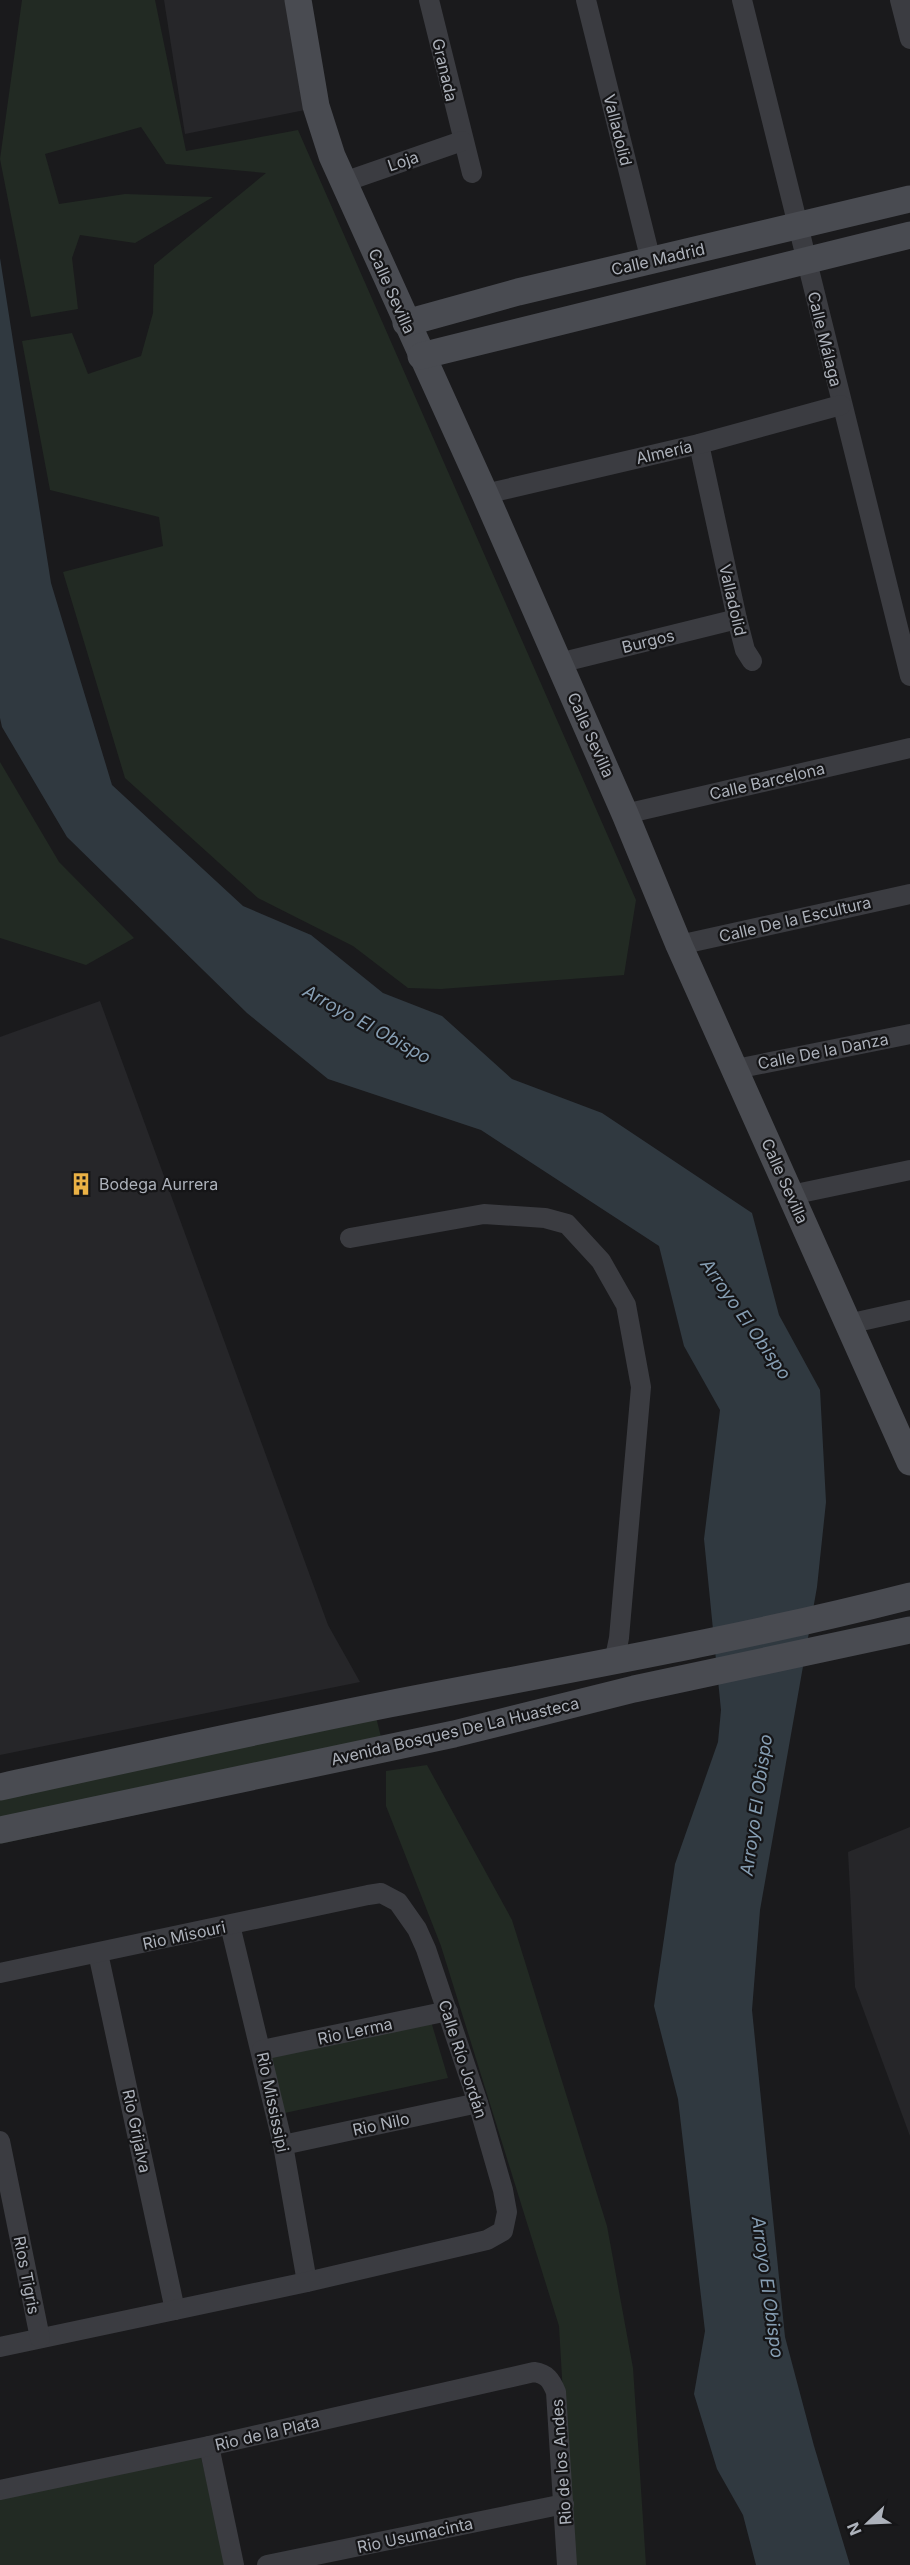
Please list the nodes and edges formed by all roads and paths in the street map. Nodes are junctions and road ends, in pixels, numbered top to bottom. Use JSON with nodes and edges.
{"nodes":[{"id":1,"x":297,"y":0,"type":"edge"},
{"id":2,"x":429,"y":0,"type":"edge"},
{"id":3,"x":586,"y":0,"type":"edge"},
{"id":4,"x":742,"y":0,"type":"edge"},
{"id":5,"x":900,"y":0,"type":"edge"},
{"id":6,"x":910,"y":39,"type":"edge"},
{"id":7,"x":462,"y":141,"type":"junction"},
{"id":8,"x":472,"y":173,"type":"dead end"},
{"id":9,"x":344,"y":182,"type":"junction"},
{"id":10,"x":910,"y":199,"type":"edge"},
{"id":11,"x":798,"y":225,"type":"junction"},
{"id":12,"x":910,"y":235,"type":"edge"},
{"id":13,"x":651,"y":261,"type":"junction"},
{"id":14,"x":806,"y":261,"type":"junction"},
{"id":15,"x":406,"y":323,"type":"junction"},
{"id":16,"x":421,"y":356,"type":"junction"},
{"id":17,"x":841,"y":405,"type":"junction"},
{"id":18,"x":699,"y":444,"type":"junction"},
{"id":19,"x":485,"y":494,"type":"junction"},
{"id":20,"x":737,"y":619,"type":"junction"},
{"id":21,"x":748,"y":655,"type":"dead end"},
{"id":22,"x":560,"y":663,"type":"junction"},
{"id":23,"x":910,"y":676,"type":"edge"},
{"id":24,"x":910,"y":748,"type":"edge"},
{"id":25,"x":625,"y":814,"type":"junction"},
{"id":26,"x":910,"y":894,"type":"edge"},
{"id":27,"x":679,"y":945,"type":"junction"},
{"id":28,"x":910,"y":1034,"type":"edge"},
{"id":29,"x":736,"y":1069,"type":"junction"},
{"id":30,"x":910,"y":1170,"type":"edge"},
{"id":31,"x":791,"y":1195,"type":"junction"},
{"id":32,"x":350,"y":1238,"type":"dead end"},
{"id":33,"x":910,"y":1310,"type":"edge"},
{"id":34,"x":848,"y":1324,"type":"junction"},
{"id":35,"x":909,"y":1456,"type":"edge"},
{"id":36,"x":910,"y":1596,"type":"edge"},
{"id":37,"x":910,"y":1630,"type":"edge"},
{"id":38,"x":615,"y":1662,"type":"junction"},
{"id":39,"x":600,"y":1697,"type":"junction"},
{"id":40,"x":134,"y":1758,"type":"junction"},
{"id":41,"x":0,"y":1787,"type":"edge"},
{"id":42,"x":146,"y":1799,"type":"junction"},
{"id":43,"x":0,"y":1830,"type":"edge"},
{"id":44,"x":368,"y":1895,"type":"joint"},
{"id":45,"x":230,"y":1925,"type":"junction"},
{"id":46,"x":98,"y":1953,"type":"junction"},
{"id":47,"x":0,"y":1973,"type":"edge"},
{"id":48,"x":448,"y":2011,"type":"junction"},
{"id":49,"x":262,"y":2050,"type":"junction"},
{"id":50,"x":478,"y":2103,"type":"junction"},
{"id":51,"x":0,"y":2145,"type":"edge"},
{"id":52,"x":283,"y":2145,"type":"junction"},
{"id":53,"x":307,"y":2282,"type":"junction"},
{"id":54,"x":175,"y":2310,"type":"junction"},
{"id":55,"x":40,"y":2338,"type":"junction"},
{"id":56,"x":0,"y":2347,"type":"edge"},
{"id":57,"x":534,"y":2372,"type":"joint"},
{"id":58,"x":209,"y":2446,"type":"junction"},
{"id":59,"x":0,"y":2490,"type":"edge"},
{"id":60,"x":564,"y":2504,"type":"junction"},
{"id":61,"x":234,"y":2565,"type":"edge"},
{"id":62,"x":267,"y":2565,"type":"edge"},
{"id":63,"x":567,"y":2565,"type":"edge"}],
"edges":[{"from":1,"to":9,"type":"street","name":"Calle Sevilla"},
{"from":2,"to":7,"type":"street","name":"Granada"},
{"from":3,"to":13,"type":"street","name":"Valladolid"},
{"from":4,"to":11,"type":"street","name":"Calle Málaga"},
{"from":5,"to":6,"type":"street"},
{"from":7,"to":8,"type":"street","name":"Granada"},
{"from":7,"to":9,"type":"street","name":"Loja"},
{"from":9,"to":15,"type":"street","name":"Calle Sevilla"},
{"from":10,"to":11,"type":"street","name":"Calle Madrid"},
{"from":11,"to":13,"type":"street","name":"Calle Madrid"},
{"from":11,"to":14,"type":"street","name":"Calle Málaga"},
{"from":12,"to":14,"type":"street"},
{"from":13,"to":15,"type":"street","name":"Calle Madrid"},
{"from":14,"to":16,"type":"street"},
{"from":14,"to":17,"type":"street","name":"Calle Málaga"},
{"from":15,"to":16,"type":"street","name":"Calle Sevilla"},
{"from":16,"to":19,"type":"street","name":"Calle Sevilla"},
{"from":17,"to":18,"type":"street","name":"Almería"},
{"from":17,"to":23,"type":"street","name":"Calle Málaga"},
{"from":18,"to":19,"type":"street","name":"Almería"},
{"from":18,"to":20,"type":"street","name":"Valladolid"},
{"from":19,"to":22,"type":"street","name":"Calle Sevilla"},
{"from":20,"to":21,"type":"street","name":"Valladolid"},
{"from":20,"to":22,"type":"street","name":"Burgos"},
{"from":22,"to":25,"type":"street","name":"Calle Sevilla"},
{"from":24,"to":25,"type":"street","name":"Calle Barcelona"},
{"from":25,"to":27,"type":"street","name":"Calle Sevilla"},
{"from":26,"to":27,"type":"street","name":"Calle De la Escultura"},
{"from":27,"to":29,"type":"street","name":"Calle Sevilla"},
{"from":28,"to":29,"type":"street","name":"Calle De la Danza"},
{"from":29,"to":31,"type":"street","name":"Calle Sevilla"},
{"from":30,"to":31,"type":"street"},
{"from":31,"to":34,"type":"street","name":"Calle Sevilla"},
{"from":32,"to":38,"type":"street"},
{"from":33,"to":34,"type":"street"},
{"from":34,"to":35,"type":"street","name":"Calle Sevilla"},
{"from":36,"to":38,"type":"street","name":"Avenida Bosques De La Huasteca"},
{"from":37,"to":39,"type":"street","name":"Avenida Bosques De La Huasteca"},
{"from":38,"to":39,"type":"street"},
{"from":38,"to":40,"type":"street","name":"Avenida Bosques De La Huasteca"},
{"from":39,"to":42,"type":"street","name":"Avenida Bosques De La Huasteca"},
{"from":40,"to":41,"type":"street","name":"Avenida Bosques De La Huasteca"},
{"from":40,"to":42,"type":"street"},
{"from":42,"to":43,"type":"street","name":"Avenida Bosques De La Huasteca"},
{"from":44,"to":45,"type":"street","name":"Rio Misouri"},
{"from":44,"to":48,"type":"street","name":"Calle Río Jordán"},
{"from":45,"to":46,"type":"street","name":"Rio Misouri"},
{"from":45,"to":49,"type":"street","name":"Rio Mississipi"},
{"from":46,"to":47,"type":"street","name":"Rio Misouri"},
{"from":46,"to":54,"type":"street","name":"Rio Grijalva"},
{"from":48,"to":49,"type":"street","name":"Rio Lerma"},
{"from":48,"to":50,"type":"street","name":"Calle Río Jordán"},
{"from":49,"to":52,"type":"street","name":"Rio Mississipi"},
{"from":50,"to":52,"type":"street","name":"Rio Nilo"},
{"from":50,"to":53,"type":"street","name":"Calle Río Jordán"},
{"from":51,"to":55,"type":"street","name":"Rios Tigris"},
{"from":52,"to":53,"type":"street","name":"Rio Mississipi"},
{"from":53,"to":54,"type":"street"},
{"from":54,"to":55,"type":"street"},
{"from":55,"to":56,"type":"street"},
{"from":57,"to":58,"type":"street","name":"Rio de la Plata"},
{"from":57,"to":60,"type":"street","name":"Rio de los Andes"},
{"from":58,"to":59,"type":"street","name":"Rio de la Plata"},
{"from":58,"to":61,"type":"street"},
{"from":60,"to":62,"type":"street","name":"Rio Usumacinta"},
{"from":60,"to":63,"type":"street","name":"Rio de los Andes"}]}
